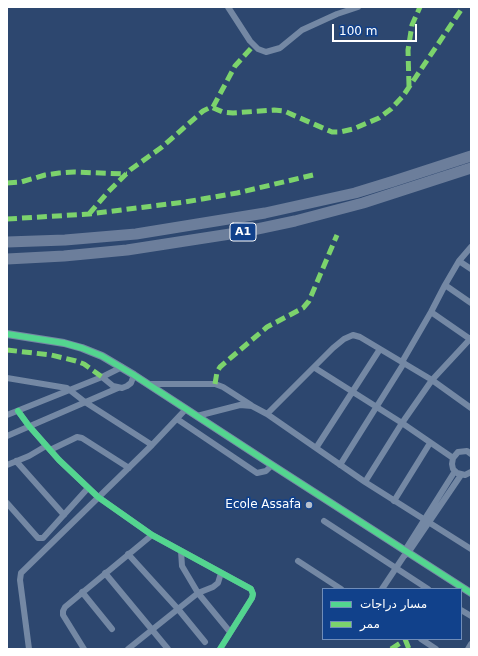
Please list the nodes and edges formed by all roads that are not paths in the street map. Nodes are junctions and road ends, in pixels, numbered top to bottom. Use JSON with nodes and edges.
{"nodes":[{"id":1,"x":228,"y":7,"type":"edge"},
{"id":2,"x":358,"y":7,"type":"edge"},
{"id":3,"x":471,"y":148,"type":"edge"},
{"id":4,"x":471,"y":156,"type":"edge"},
{"id":5,"x":471,"y":168,"type":"edge"},
{"id":6,"x":428,"y":170,"type":"junction"},
{"id":7,"x":7,"y":242,"type":"edge"},
{"id":8,"x":471,"y":247,"type":"edge"},
{"id":9,"x":7,"y":259,"type":"edge"},
{"id":10,"x":459,"y":261,"type":"junction"},
{"id":11,"x":471,"y":269,"type":"edge"},
{"id":12,"x":445,"y":285,"type":"junction"},
{"id":13,"x":471,"y":303,"type":"edge"},
{"id":14,"x":431,"y":312,"type":"junction"},
{"id":15,"x":7,"y":334,"type":"edge"},
{"id":16,"x":471,"y":338,"type":"edge"},
{"id":17,"x":380,"y":349,"type":"junction"},
{"id":18,"x":403,"y":363,"type":"junction"},
{"id":19,"x":122,"y":367,"type":"junction"},
{"id":20,"x":314,"y":368,"type":"junction"},
{"id":21,"x":134,"y":375,"type":"junction"},
{"id":22,"x":102,"y":377,"type":"junction"},
{"id":23,"x":7,"y":378,"type":"edge"},
{"id":24,"x":432,"y":380,"type":"junction"},
{"id":25,"x":148,"y":384,"type":"junction"},
{"id":26,"x":118,"y":388,"type":"junction"},
{"id":27,"x":69,"y":390,"type":"junction"},
{"id":28,"x":352,"y":391,"type":"junction"},
{"id":29,"x":85,"y":402,"type":"junction"},
{"id":30,"x":252,"y":406,"type":"junction"},
{"id":31,"x":377,"y":408,"type":"junction"},
{"id":32,"x":471,"y":408,"type":"edge"},
{"id":33,"x":186,"y":409,"type":"junction"},
{"id":34,"x":18,"y":411,"type":"junction"},
{"id":35,"x":267,"y":414,"type":"junction"},
{"id":36,"x":7,"y":415,"type":"edge"},
{"id":37,"x":198,"y":416,"type":"junction"},
{"id":38,"x":177,"y":419,"type":"junction"},
{"id":39,"x":402,"y":423,"type":"junction"},
{"id":40,"x":29,"y":426,"type":"junction"},
{"id":41,"x":7,"y":436,"type":"edge"},
{"id":42,"x":430,"y":443,"type":"junction"},
{"id":43,"x":152,"y":445,"type":"junction"},
{"id":44,"x":48,"y":448,"type":"junction"},
{"id":45,"x":316,"y":448,"type":"junction"},
{"id":46,"x":471,"y":454,"type":"edge"},
{"id":47,"x":453,"y":458,"type":"junction"},
{"id":48,"x":16,"y":461,"type":"junction"},
{"id":49,"x":7,"y":465,"type":"edge"},
{"id":50,"x":272,"y":465,"type":"junction"},
{"id":51,"x":340,"y":465,"type":"junction"},
{"id":52,"x":129,"y":468,"type":"junction"},
{"id":53,"x":471,"y":472,"type":"edge"},
{"id":54,"x":458,"y":473,"type":"junction"},
{"id":55,"x":365,"y":482,"type":"junction"},
{"id":56,"x":88,"y":488,"type":"junction"},
{"id":57,"x":98,"y":497,"type":"junction"},
{"id":58,"x":394,"y":501,"type":"junction"},
{"id":59,"x":7,"y":503,"type":"edge"},
{"id":60,"x":64,"y":515,"type":"junction"},
{"id":61,"x":324,"y":521,"type":"dead end"},
{"id":62,"x":427,"y":521,"type":"junction"},
{"id":63,"x":152,"y":535,"type":"junction"},
{"id":64,"x":470,"y":547,"type":"edge"},
{"id":65,"x":181,"y":551,"type":"junction"},
{"id":66,"x":406,"y":553,"type":"junction"},
{"id":67,"x":128,"y":554,"type":"junction"},
{"id":68,"x":298,"y":561,"type":"dead end"},
{"id":69,"x":396,"y":568,"type":"junction"},
{"id":70,"x":105,"y":573,"type":"junction"},
{"id":71,"x":221,"y":573,"type":"junction"},
{"id":72,"x":339,"y":588,"type":"edge"},
{"id":73,"x":383,"y":588,"type":"edge"},
{"id":74,"x":426,"y":588,"type":"edge"},
{"id":75,"x":82,"y":592,"type":"junction"},
{"id":76,"x":471,"y":593,"type":"edge"},
{"id":77,"x":198,"y":594,"type":"junction"},
{"id":78,"x":178,"y":609,"type":"junction"},
{"id":79,"x":462,"y":611,"type":"edge"},
{"id":80,"x":471,"y":616,"type":"edge"},
{"id":81,"x":112,"y":629,"type":"dead end"},
{"id":82,"x":152,"y":629,"type":"junction"},
{"id":83,"x":230,"y":632,"type":"junction"},
{"id":84,"x":422,"y":640,"type":"edge"},
{"id":85,"x":205,"y":642,"type":"dead end"},
{"id":86,"x":471,"y":644,"type":"edge"},
{"id":87,"x":29,"y":649,"type":"edge"},
{"id":88,"x":84,"y":649,"type":"edge"},
{"id":89,"x":128,"y":649,"type":"edge"},
{"id":90,"x":168,"y":649,"type":"edge"},
{"id":91,"x":220,"y":649,"type":"edge"},
{"id":92,"x":436,"y":649,"type":"edge"},
{"id":93,"x":468,"y":649,"type":"edge"}],
"edges":[{"from":1,"to":2,"type":"street"},
{"from":3,"to":6,"type":"highway"},
{"from":4,"to":6,"type":"highway","number":"A1"},
{"from":5,"to":9,"type":"highway","number":"A1"},
{"from":6,"to":7,"type":"highway","number":"A1"},
{"from":8,"to":10,"type":"street"},
{"from":10,"to":11,"type":"street"},
{"from":10,"to":12,"type":"street"},
{"from":12,"to":13,"type":"street"},
{"from":12,"to":14,"type":"street"},
{"from":14,"to":16,"type":"street"},
{"from":14,"to":18,"type":"street"},
{"from":15,"to":19,"type":"street"},
{"from":16,"to":24,"type":"street"},
{"from":17,"to":18,"type":"street"},
{"from":17,"to":20,"type":"street"},
{"from":17,"to":28,"type":"street"},
{"from":18,"to":24,"type":"street"},
{"from":18,"to":31,"type":"street"},
{"from":19,"to":21,"type":"street"},
{"from":19,"to":22,"type":"street"},
{"from":20,"to":28,"type":"street"},
{"from":20,"to":35,"type":"street"},
{"from":21,"to":25,"type":"street"},
{"from":21,"to":26,"type":"street"},
{"from":22,"to":26,"type":"street"},
{"from":22,"to":27,"type":"street"},
{"from":23,"to":27,"type":"street"},
{"from":24,"to":32,"type":"street"},
{"from":24,"to":39,"type":"street"},
{"from":25,"to":30,"type":"street"},
{"from":25,"to":33,"type":"street"},
{"from":26,"to":29,"type":"street"},
{"from":27,"to":29,"type":"street"},
{"from":27,"to":34,"type":"street"},
{"from":28,"to":31,"type":"street"},
{"from":28,"to":45,"type":"street"},
{"from":29,"to":40,"type":"street"},
{"from":29,"to":43,"type":"street"},
{"from":30,"to":35,"type":"street"},
{"from":30,"to":37,"type":"street"},
{"from":31,"to":39,"type":"street"},
{"from":31,"to":51,"type":"street"},
{"from":33,"to":37,"type":"street"},
{"from":33,"to":38,"type":"street"},
{"from":34,"to":36,"type":"street"},
{"from":34,"to":40,"type":"street"},
{"from":35,"to":45,"type":"street"},
{"from":37,"to":50,"type":"street"},
{"from":38,"to":43,"type":"street"},
{"from":38,"to":50,"type":"street"},
{"from":39,"to":42,"type":"street"},
{"from":39,"to":55,"type":"street"},
{"from":40,"to":41,"type":"street"},
{"from":40,"to":44,"type":"street"},
{"from":42,"to":47,"type":"street"},
{"from":42,"to":58,"type":"street"},
{"from":43,"to":52,"type":"street"},
{"from":44,"to":48,"type":"street"},
{"from":44,"to":52,"type":"street"},
{"from":44,"to":56,"type":"street"},
{"from":45,"to":51,"type":"street"},
{"from":46,"to":47,"type":"street"},
{"from":47,"to":54,"type":"street"},
{"from":48,"to":49,"type":"street"},
{"from":48,"to":60,"type":"street"},
{"from":50,"to":66,"type":"street"},
{"from":51,"to":55,"type":"street"},
{"from":52,"to":57,"type":"street"},
{"from":53,"to":54,"type":"street"},
{"from":54,"to":62,"type":"street"},
{"from":55,"to":58,"type":"street"},
{"from":56,"to":57,"type":"street"},
{"from":56,"to":60,"type":"street"},
{"from":57,"to":63,"type":"street"},
{"from":57,"to":87,"type":"street"},
{"from":58,"to":62,"type":"street"},
{"from":59,"to":60,"type":"street"},
{"from":61,"to":69,"type":"street"},
{"from":62,"to":64,"type":"street"},
{"from":62,"to":66,"type":"street"},
{"from":63,"to":65,"type":"street"},
{"from":63,"to":67,"type":"street"},
{"from":65,"to":71,"type":"street"},
{"from":65,"to":77,"type":"street"},
{"from":66,"to":69,"type":"street"},
{"from":66,"to":76,"type":"street"},
{"from":67,"to":70,"type":"street"},
{"from":67,"to":78,"type":"street"},
{"from":68,"to":72,"type":"street"},
{"from":69,"to":73,"type":"street"},
{"from":69,"to":74,"type":"street"},
{"from":70,"to":75,"type":"street"},
{"from":70,"to":82,"type":"street"},
{"from":71,"to":77,"type":"street"},
{"from":71,"to":83,"type":"street"},
{"from":75,"to":81,"type":"street"},
{"from":75,"to":88,"type":"street"},
{"from":77,"to":78,"type":"street"},
{"from":77,"to":83,"type":"street"},
{"from":78,"to":82,"type":"street"},
{"from":78,"to":85,"type":"street"},
{"from":79,"to":80,"type":"street"},
{"from":82,"to":89,"type":"street"},
{"from":82,"to":90,"type":"street"},
{"from":83,"to":91,"type":"street"},
{"from":84,"to":92,"type":"street"},
{"from":86,"to":93,"type":"street"}]}
